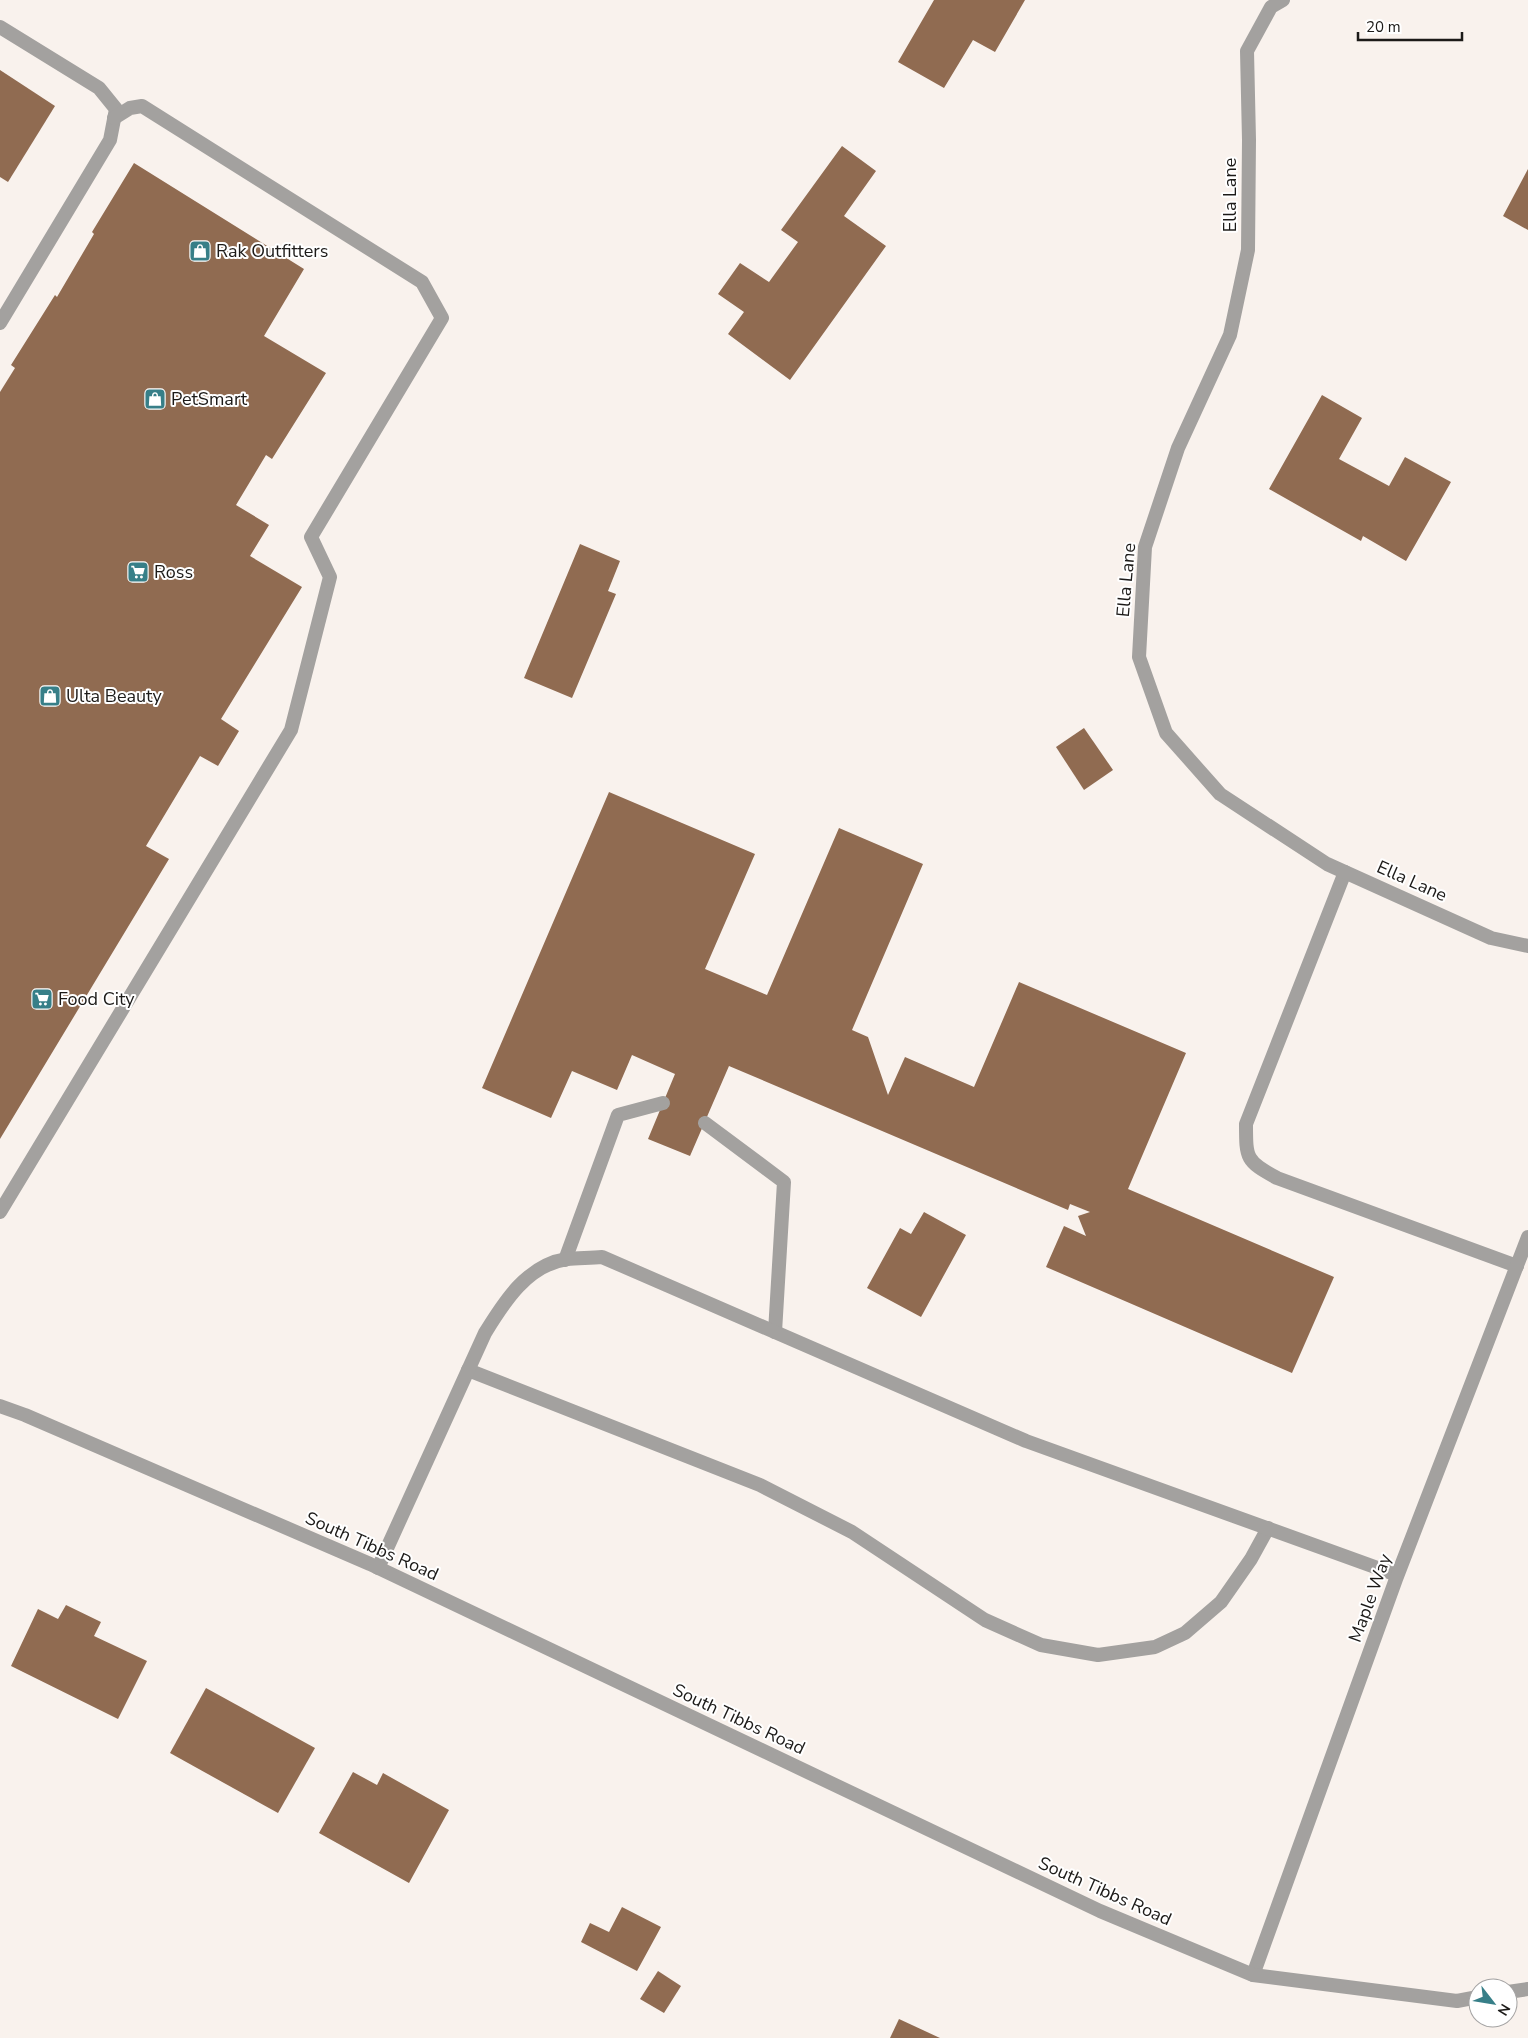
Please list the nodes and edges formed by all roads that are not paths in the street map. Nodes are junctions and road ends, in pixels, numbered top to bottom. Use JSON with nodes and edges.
{"nodes":[{"id":1,"x":1283,"y":0,"type":"edge"},
{"id":2,"x":0,"y":27,"type":"edge"},
{"id":3,"x":114,"y":118,"type":"junction"},
{"id":4,"x":0,"y":323,"type":"edge"},
{"id":5,"x":1345,"y":872,"type":"junction"},
{"id":6,"x":1528,"y":946,"type":"edge"},
{"id":7,"x":663,"y":1103,"type":"dead end"},
{"id":8,"x":705,"y":1123,"type":"dead end"},
{"id":9,"x":0,"y":1212,"type":"edge"},
{"id":10,"x":1528,"y":1237,"type":"edge"},
{"id":11,"x":564,"y":1260,"type":"junction"},
{"id":12,"x":1517,"y":1266,"type":"junction"},
{"id":13,"x":775,"y":1332,"type":"junction"},
{"id":14,"x":468,"y":1370,"type":"junction"},
{"id":15,"x":0,"y":1406,"type":"edge"},
{"id":16,"x":1268,"y":1528,"type":"junction"},
{"id":17,"x":378,"y":1568,"type":"junction"},
{"id":18,"x":1398,"y":1575,"type":"junction"},
{"id":19,"x":1254,"y":1975,"type":"junction"},
{"id":20,"x":1468,"y":1999,"type":"edge"}],
"edges":[{"from":1,"to":5,"type":"street","name":"Ella Lane"},
{"from":2,"to":3,"type":"street"},
{"from":3,"to":4,"type":"street"},
{"from":3,"to":9,"type":"street"},
{"from":5,"to":6,"type":"street","name":"Ella Lane"},
{"from":5,"to":12,"type":"street"},
{"from":7,"to":11,"type":"street"},
{"from":8,"to":13,"type":"street"},
{"from":10,"to":12,"type":"street","name":"Maple Way"},
{"from":11,"to":13,"type":"street"},
{"from":11,"to":14,"type":"street"},
{"from":12,"to":18,"type":"street","name":"Maple Way"},
{"from":13,"to":16,"type":"street"},
{"from":14,"to":16,"type":"street"},
{"from":14,"to":17,"type":"street"},
{"from":15,"to":17,"type":"street","name":"South Tibbs Road"},
{"from":16,"to":18,"type":"street"},
{"from":17,"to":19,"type":"street","name":"South Tibbs Road"},
{"from":18,"to":19,"type":"street","name":"Maple Way"},
{"from":19,"to":20,"type":"street","name":"South Tibbs Road"}]}
